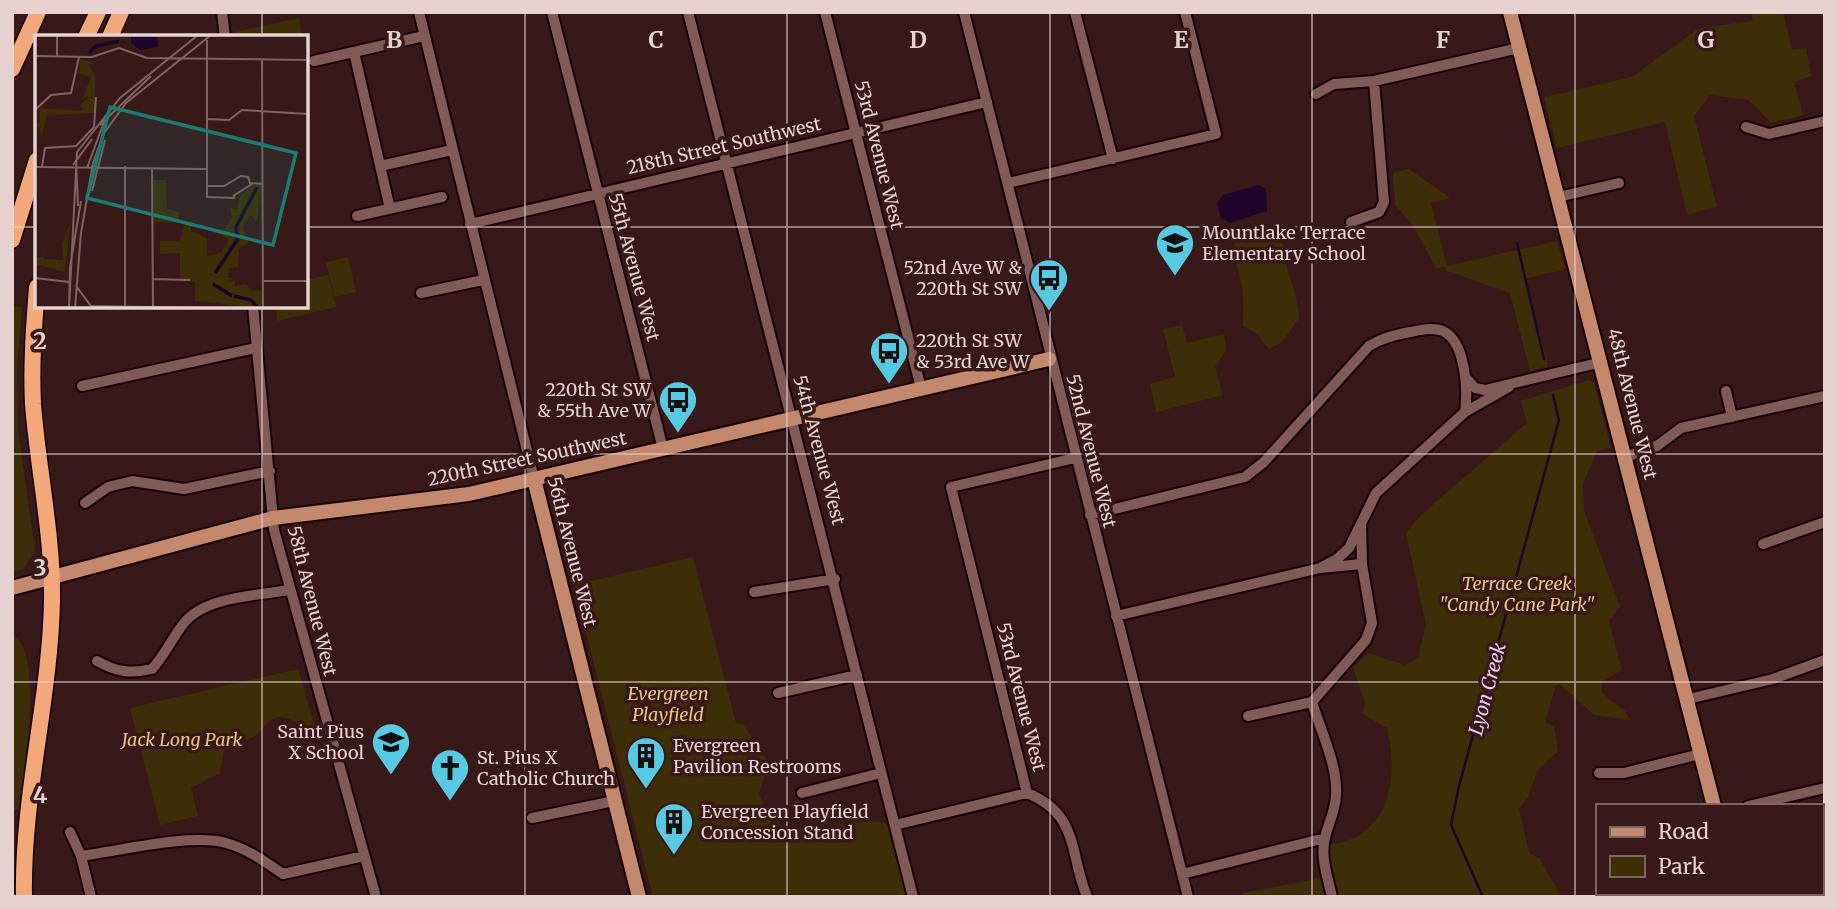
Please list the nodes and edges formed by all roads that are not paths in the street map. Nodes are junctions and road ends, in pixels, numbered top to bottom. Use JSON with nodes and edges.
{"nodes":[{"id":1,"x":38,"y":12,"type":"edge"},
{"id":2,"x":98,"y":12,"type":"edge"},
{"id":3,"x":121,"y":12,"type":"edge"},
{"id":4,"x":222,"y":12,"type":"edge"},
{"id":5,"x":419,"y":12,"type":"edge"},
{"id":6,"x":552,"y":12,"type":"edge"},
{"id":7,"x":688,"y":12,"type":"edge"},
{"id":8,"x":825,"y":12,"type":"edge"},
{"id":9,"x":964,"y":12,"type":"edge"},
{"id":10,"x":1075,"y":12,"type":"edge"},
{"id":11,"x":1185,"y":12,"type":"edge"},
{"id":12,"x":1510,"y":12,"type":"edge"},
{"id":13,"x":87,"y":35,"type":"edge"},
{"id":14,"x":111,"y":35,"type":"edge"},
{"id":15,"x":225,"y":35,"type":"edge"},
{"id":16,"x":424,"y":36,"type":"junction"},
{"id":17,"x":1519,"y":48,"type":"junction"},
{"id":18,"x":354,"y":52,"type":"junction"},
{"id":19,"x":314,"y":61,"type":"dead end"},
{"id":20,"x":12,"y":69,"type":"edge"},
{"id":21,"x":1374,"y":81,"type":"junction"},
{"id":22,"x":1316,"y":94,"type":"dead end"},
{"id":23,"x":987,"y":102,"type":"junction"},
{"id":24,"x":1825,"y":121,"type":"edge"},
{"id":25,"x":1746,"y":127,"type":"dead end"},
{"id":26,"x":856,"y":133,"type":"junction"},
{"id":27,"x":452,"y":150,"type":"junction"},
{"id":28,"x":1113,"y":159,"type":"junction"},
{"id":29,"x":727,"y":163,"type":"junction"},
{"id":30,"x":35,"y":166,"type":"edge"},
{"id":31,"x":380,"y":166,"type":"junction"},
{"id":32,"x":1008,"y":183,"type":"junction"},
{"id":33,"x":1619,"y":183,"type":"dead end"},
{"id":34,"x":597,"y":193,"type":"junction"},
{"id":35,"x":442,"y":197,"type":"dead end"},
{"id":36,"x":1558,"y":197,"type":"junction"},
{"id":37,"x":390,"y":209,"type":"junction"},
{"id":38,"x":357,"y":216,"type":"dead end"},
{"id":39,"x":1351,"y":222,"type":"dead end"},
{"id":40,"x":470,"y":224,"type":"junction"},
{"id":41,"x":12,"y":240,"type":"edge"},
{"id":42,"x":483,"y":280,"type":"junction"},
{"id":43,"x":421,"y":293,"type":"dead end"},
{"id":44,"x":35,"y":308,"type":"edge"},
{"id":45,"x":253,"y":308,"type":"edge"},
{"id":46,"x":257,"y":348,"type":"junction"},
{"id":47,"x":1049,"y":359,"type":"junction"},
{"id":48,"x":1602,"y":362,"type":"junction"},
{"id":49,"x":1467,"y":379,"type":"junction"},
{"id":50,"x":82,"y":386,"type":"dead end"},
{"id":51,"x":1509,"y":387,"type":"junction"},
{"id":52,"x":921,"y":388,"type":"junction"},
{"id":53,"x":1726,"y":391,"type":"dead end"},
{"id":54,"x":1825,"y":396,"type":"edge"},
{"id":55,"x":1465,"y":412,"type":"junction"},
{"id":56,"x":1732,"y":417,"type":"junction"},
{"id":57,"x":793,"y":419,"type":"junction"},
{"id":58,"x":663,"y":449,"type":"junction"},
{"id":59,"x":1625,"y":457,"type":"junction"},
{"id":60,"x":1075,"y":458,"type":"junction"},
{"id":61,"x":270,"y":471,"type":"junction"},
{"id":62,"x":534,"y":479,"type":"junction"},
{"id":63,"x":85,"y":503,"type":"dead end"},
{"id":64,"x":1090,"y":515,"type":"junction"},
{"id":65,"x":273,"y":519,"type":"junction"},
{"id":66,"x":1825,"y":522,"type":"edge"},
{"id":67,"x":1361,"y":524,"type":"junction"},
{"id":68,"x":1762,"y":544,"type":"dead end"},
{"id":69,"x":1362,"y":564,"type":"junction"},
{"id":70,"x":1320,"y":568,"type":"junction"},
{"id":71,"x":51,"y":578,"type":"junction"},
{"id":72,"x":835,"y":579,"type":"junction"},
{"id":73,"x":12,"y":588,"type":"edge"},
{"id":74,"x":288,"y":590,"type":"junction"},
{"id":75,"x":754,"y":592,"type":"dead end"},
{"id":76,"x":1116,"y":616,"type":"junction"},
{"id":77,"x":1825,"y":660,"type":"edge"},
{"id":78,"x":97,"y":661,"type":"dead end"},
{"id":79,"x":857,"y":675,"type":"junction"},
{"id":80,"x":778,"y":693,"type":"dead end"},
{"id":81,"x":1688,"y":698,"type":"junction"},
{"id":82,"x":1312,"y":702,"type":"junction"},
{"id":83,"x":1248,"y":716,"type":"dead end"},
{"id":84,"x":1700,"y":754,"type":"junction"},
{"id":85,"x":881,"y":773,"type":"junction"},
{"id":86,"x":1599,"y":774,"type":"dead end"},
{"id":87,"x":1825,"y":788,"type":"edge"},
{"id":88,"x":802,"y":793,"type":"dead end"},
{"id":89,"x":1027,"y":793,"type":"junction"},
{"id":90,"x":614,"y":801,"type":"junction"},
{"id":91,"x":1713,"y":804,"type":"edge"},
{"id":92,"x":1757,"y":804,"type":"edge"},
{"id":93,"x":533,"y":818,"type":"dead end"},
{"id":94,"x":895,"y":825,"type":"junction"},
{"id":95,"x":70,"y":832,"type":"dead end"},
{"id":96,"x":1325,"y":838,"type":"junction"},
{"id":97,"x":81,"y":856,"type":"junction"},
{"id":98,"x":364,"y":856,"type":"junction"},
{"id":99,"x":1182,"y":874,"type":"junction"},
{"id":100,"x":24,"y":897,"type":"edge"},
{"id":101,"x":91,"y":897,"type":"edge"},
{"id":102,"x":376,"y":897,"type":"edge"},
{"id":103,"x":639,"y":897,"type":"edge"},
{"id":104,"x":913,"y":897,"type":"edge"},
{"id":105,"x":1087,"y":897,"type":"edge"},
{"id":106,"x":1188,"y":897,"type":"edge"},
{"id":107,"x":1332,"y":897,"type":"edge"}],
"edges":[{"from":1,"to":20,"type":"highway"},
{"from":2,"to":13,"type":"highway"},
{"from":3,"to":14,"type":"highway"},
{"from":4,"to":15,"type":"street"},
{"from":5,"to":16,"type":"street","name":"56th Avenue West"},
{"from":6,"to":34,"type":"street","name":"55th Avenue West"},
{"from":7,"to":29,"type":"street","name":"54th Avenue West"},
{"from":8,"to":26,"type":"street","name":"53rd Avenue West"},
{"from":9,"to":23,"type":"street","name":"52nd Avenue West"},
{"from":10,"to":28,"type":"street"},
{"from":11,"to":28,"type":"street"},
{"from":12,"to":17,"type":"main road","name":"48th Avenue West"},
{"from":16,"to":18,"type":"street"},
{"from":16,"to":27,"type":"street","name":"56th Avenue West"},
{"from":17,"to":21,"type":"street"},
{"from":17,"to":36,"type":"main road","name":"48th Avenue West"},
{"from":18,"to":19,"type":"street"},
{"from":18,"to":31,"type":"street"},
{"from":21,"to":22,"type":"street"},
{"from":21,"to":39,"type":"street"},
{"from":23,"to":26,"type":"street","name":"218th Street Southwest"},
{"from":23,"to":32,"type":"street","name":"52nd Avenue West"},
{"from":24,"to":25,"type":"street"},
{"from":26,"to":29,"type":"street","name":"218th Street Southwest"},
{"from":26,"to":52,"type":"street","name":"53rd Avenue West"},
{"from":27,"to":31,"type":"street"},
{"from":27,"to":40,"type":"street","name":"56th Avenue West"},
{"from":28,"to":32,"type":"street"},
{"from":29,"to":34,"type":"street","name":"218th Street Southwest"},
{"from":29,"to":57,"type":"street","name":"54th Avenue West"},
{"from":30,"to":41,"type":"highway"},
{"from":31,"to":37,"type":"street"},
{"from":32,"to":47,"type":"street","name":"52nd Avenue West"},
{"from":33,"to":36,"type":"street"},
{"from":34,"to":40,"type":"street","name":"218th Street Southwest"},
{"from":34,"to":58,"type":"street","name":"55th Avenue West"},
{"from":35,"to":37,"type":"street"},
{"from":36,"to":48,"type":"main road","name":"48th Avenue West"},
{"from":37,"to":38,"type":"street"},
{"from":40,"to":42,"type":"street","name":"56th Avenue West"},
{"from":42,"to":43,"type":"street"},
{"from":42,"to":62,"type":"street","name":"56th Avenue West"},
{"from":44,"to":71,"type":"highway"},
{"from":45,"to":46,"type":"street","name":"58th Avenue West"},
{"from":46,"to":50,"type":"street"},
{"from":46,"to":61,"type":"street","name":"58th Avenue West"},
{"from":47,"to":52,"type":"main road","name":"220th Street Southwest"},
{"from":47,"to":60,"type":"street","name":"52nd Avenue West"},
{"from":48,"to":51,"type":"street"},
{"from":48,"to":59,"type":"main road","name":"48th Avenue West"},
{"from":49,"to":51,"type":"street"},
{"from":49,"to":55,"type":"street"},
{"from":49,"to":64,"type":"street"},
{"from":51,"to":55,"type":"street"},
{"from":52,"to":57,"type":"main road","name":"220th Street Southwest"},
{"from":53,"to":56,"type":"street"},
{"from":54,"to":56,"type":"street"},
{"from":55,"to":67,"type":"street"},
{"from":56,"to":59,"type":"street"},
{"from":57,"to":58,"type":"main road","name":"220th Street Southwest"},
{"from":57,"to":72,"type":"street","name":"54th Avenue West"},
{"from":58,"to":62,"type":"main road","name":"220th Street Southwest"},
{"from":59,"to":81,"type":"main road","name":"48th Avenue West"},
{"from":60,"to":64,"type":"street","name":"52nd Avenue West"},
{"from":60,"to":89,"type":"street","name":"53rd Avenue West"},
{"from":61,"to":63,"type":"street"},
{"from":61,"to":65,"type":"street","name":"58th Avenue West"},
{"from":62,"to":65,"type":"main road","name":"220th Street Southwest"},
{"from":62,"to":90,"type":"main road","name":"56th Avenue West"},
{"from":64,"to":76,"type":"street","name":"52nd Avenue West"},
{"from":65,"to":71,"type":"main road","name":"220th Street Southwest"},
{"from":65,"to":74,"type":"street","name":"58th Avenue West"},
{"from":66,"to":68,"type":"street"},
{"from":67,"to":69,"type":"street"},
{"from":67,"to":70,"type":"street"},
{"from":69,"to":70,"type":"street"},
{"from":69,"to":82,"type":"street"},
{"from":70,"to":76,"type":"street"},
{"from":71,"to":73,"type":"main road","name":"220th Street Southwest"},
{"from":71,"to":100,"type":"highway"},
{"from":72,"to":75,"type":"street"},
{"from":72,"to":79,"type":"street","name":"54th Avenue West"},
{"from":74,"to":78,"type":"street"},
{"from":74,"to":98,"type":"street","name":"58th Avenue West"},
{"from":76,"to":99,"type":"street","name":"52nd Avenue West"},
{"from":77,"to":81,"type":"street"},
{"from":79,"to":80,"type":"street"},
{"from":79,"to":85,"type":"street","name":"54th Avenue West"},
{"from":81,"to":84,"type":"main road","name":"48th Avenue West"},
{"from":82,"to":83,"type":"street"},
{"from":82,"to":96,"type":"street"},
{"from":84,"to":86,"type":"street"},
{"from":84,"to":91,"type":"main road","name":"48th Avenue West"},
{"from":85,"to":88,"type":"street"},
{"from":85,"to":94,"type":"street","name":"54th Avenue West"},
{"from":87,"to":92,"type":"street"},
{"from":89,"to":94,"type":"street"},
{"from":89,"to":105,"type":"street","name":"53rd Avenue West"},
{"from":90,"to":93,"type":"street"},
{"from":90,"to":103,"type":"main road","name":"56th Avenue West"},
{"from":94,"to":104,"type":"street","name":"54th Avenue West"},
{"from":95,"to":97,"type":"street"},
{"from":96,"to":99,"type":"street"},
{"from":96,"to":107,"type":"street"},
{"from":97,"to":98,"type":"street"},
{"from":97,"to":101,"type":"street"},
{"from":98,"to":102,"type":"street","name":"58th Avenue West"},
{"from":99,"to":106,"type":"street","name":"52nd Avenue West"}]}
